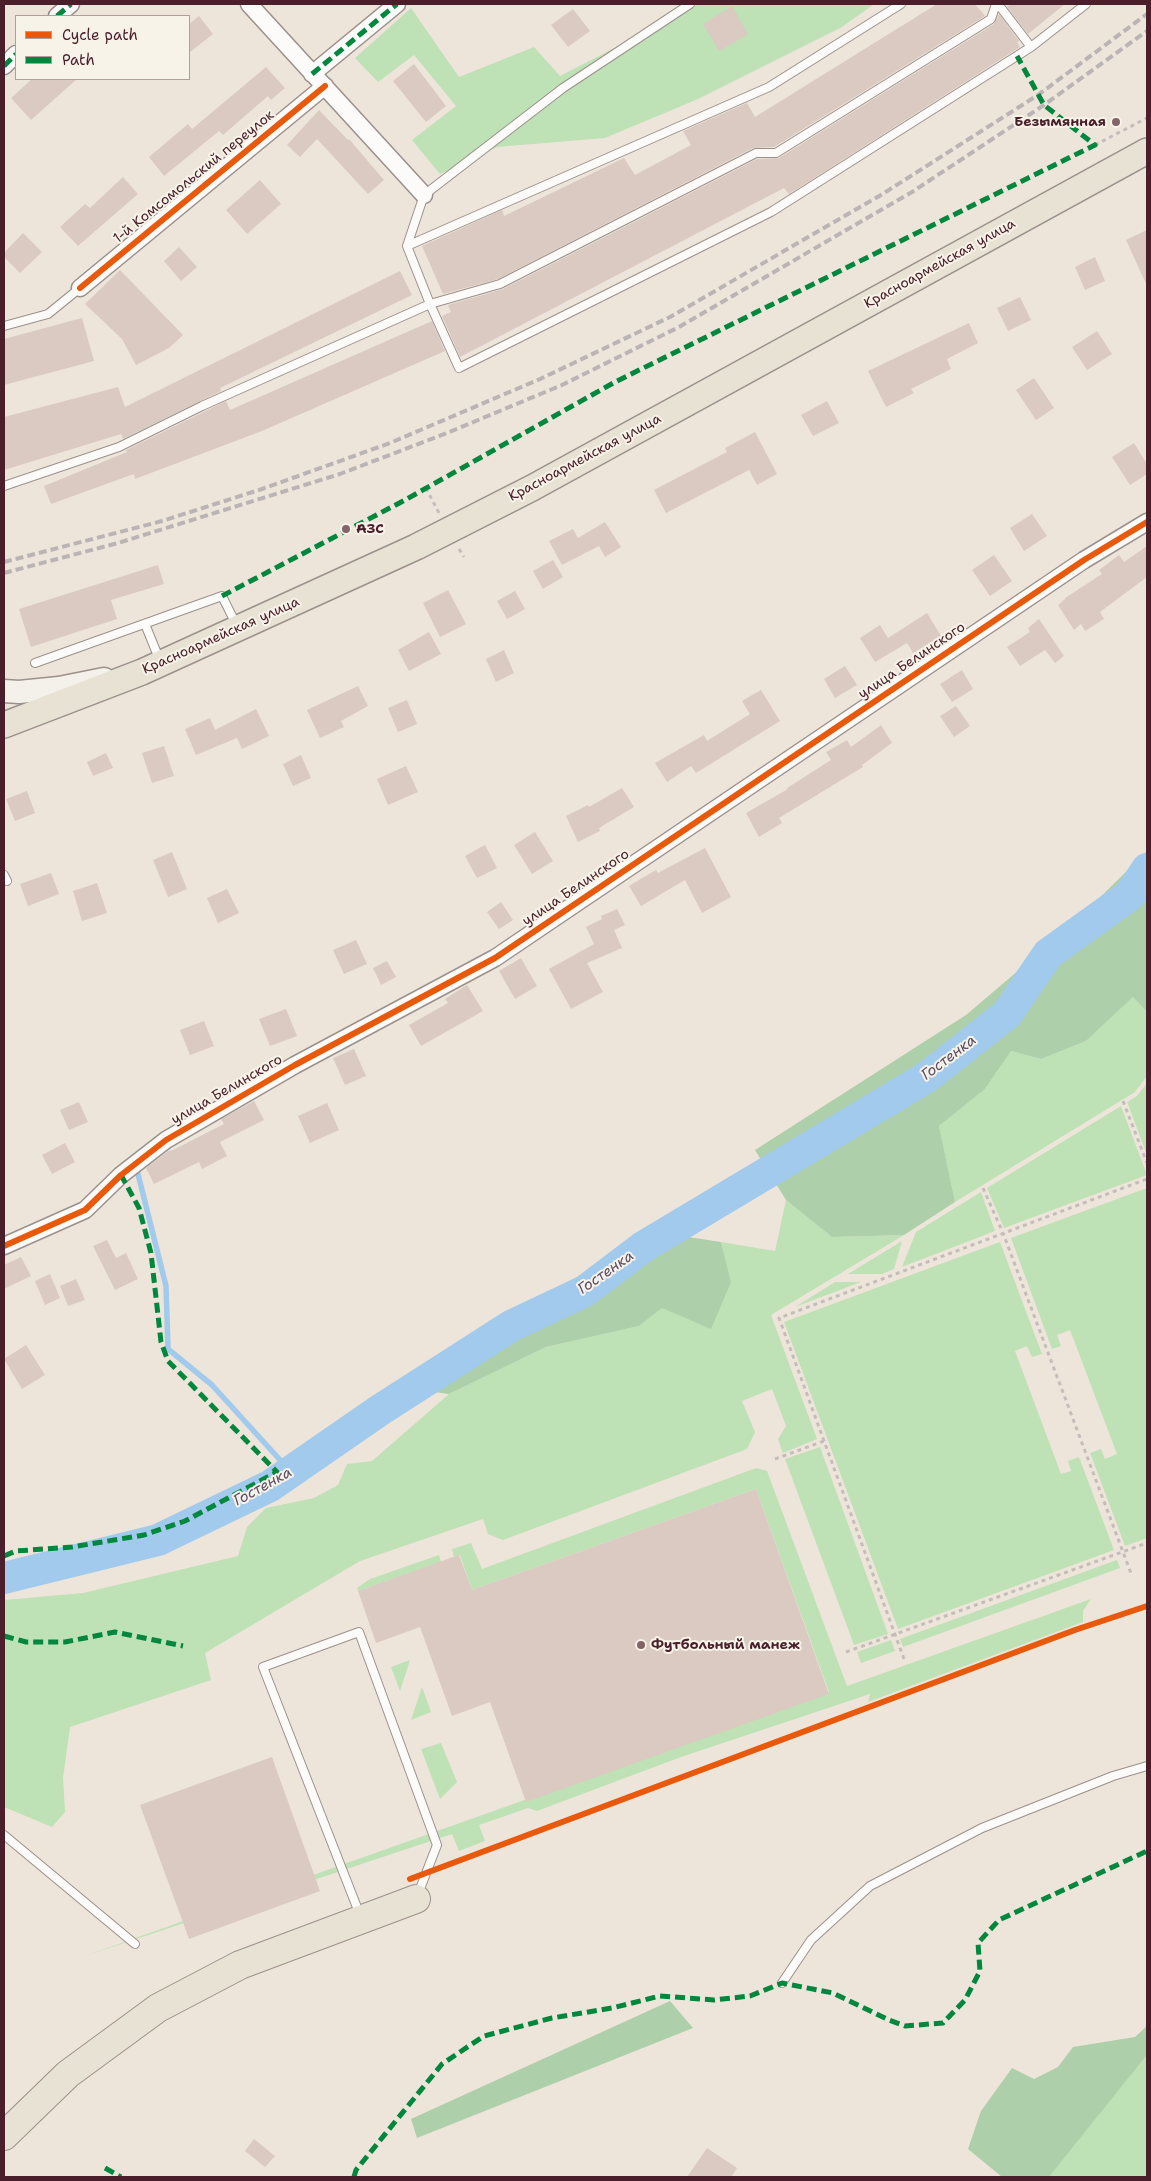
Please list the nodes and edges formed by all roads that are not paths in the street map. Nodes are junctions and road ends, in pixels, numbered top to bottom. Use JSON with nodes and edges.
{"nodes":[{"id":1,"x":71,"y":4,"type":"edge"},
{"id":2,"x":249,"y":4,"type":"edge"},
{"id":3,"x":396,"y":4,"type":"edge"},
{"id":4,"x":690,"y":4,"type":"edge"},
{"id":5,"x":901,"y":4,"type":"edge"},
{"id":6,"x":997,"y":4,"type":"edge"},
{"id":7,"x":1086,"y":4,"type":"edge"},
{"id":8,"x":59,"y":15,"type":"edge"},
{"id":9,"x":1031,"y":47,"type":"junction"},
{"id":10,"x":15,"y":55,"type":"edge"},
{"id":11,"x":4,"y":66,"type":"edge"},
{"id":12,"x":312,"y":74,"type":"junction"},
{"id":13,"x":325,"y":86,"type":"junction"},
{"id":14,"x":1147,"y":151,"type":"edge"},
{"id":15,"x":424,"y":194,"type":"junction"},
{"id":16,"x":407,"y":246,"type":"junction"},
{"id":17,"x":80,"y":288,"type":"joint"},
{"id":18,"x":430,"y":304,"type":"junction"},
{"id":19,"x":4,"y":326,"type":"edge"},
{"id":20,"x":4,"y":486,"type":"edge"},
{"id":21,"x":1147,"y":522,"type":"edge"},
{"id":22,"x":145,"y":624,"type":"junction"},
{"id":23,"x":238,"y":628,"type":"junction"},
{"id":24,"x":35,"y":663,"type":"dead end"},
{"id":25,"x":152,"y":668,"type":"junction"},
{"id":26,"x":4,"y":691,"type":"edge"},
{"id":27,"x":4,"y":725,"type":"edge"},
{"id":28,"x":4,"y":1246,"type":"edge"},
{"id":29,"x":1147,"y":1766,"type":"edge"},
{"id":30,"x":4,"y":1835,"type":"edge"},
{"id":31,"x":416,"y":1899,"type":"joint"},
{"id":32,"x":362,"y":1919,"type":"junction"},
{"id":33,"x":135,"y":1944,"type":"dead end"},
{"id":34,"x":782,"y":1983,"type":"dead end"},
{"id":35,"x":4,"y":2136,"type":"edge"}],
"edges":[{"from":1,"to":8,"type":"street"},
{"from":2,"to":12,"type":"street"},
{"from":3,"to":12,"type":"street"},
{"from":4,"to":15,"type":"lane"},
{"from":5,"to":16,"type":"lane"},
{"from":6,"to":9,"type":"lane"},
{"from":6,"to":18,"type":"lane"},
{"from":7,"to":9,"type":"lane"},
{"from":9,"to":18,"type":"lane"},
{"from":10,"to":11,"type":"street"},
{"from":12,"to":13,"type":"street"},
{"from":13,"to":15,"type":"street"},
{"from":13,"to":17,"type":"street","name":"1-й Комсомольский переулок"},
{"from":14,"to":23,"type":"main road","name":"Красноармейская улица"},
{"from":15,"to":16,"type":"lane"},
{"from":16,"to":18,"type":"lane"},
{"from":17,"to":19,"type":"lane"},
{"from":18,"to":20,"type":"lane"},
{"from":21,"to":28,"type":"street","name":"улица Белинского"},
{"from":22,"to":23,"type":"lane"},
{"from":22,"to":24,"type":"lane"},
{"from":22,"to":25,"type":"lane"},
{"from":23,"to":25,"type":"main road","name":"Красноармейская улица"},
{"from":25,"to":26,"type":"main road"},
{"from":25,"to":27,"type":"main road","name":"Красноармейская улица"},
{"from":29,"to":34,"type":"lane"},
{"from":30,"to":33,"type":"lane"},
{"from":31,"to":32,"type":"highway"},
{"from":31,"to":32,"type":"lane"},
{"from":32,"to":35,"type":"highway"}]}
